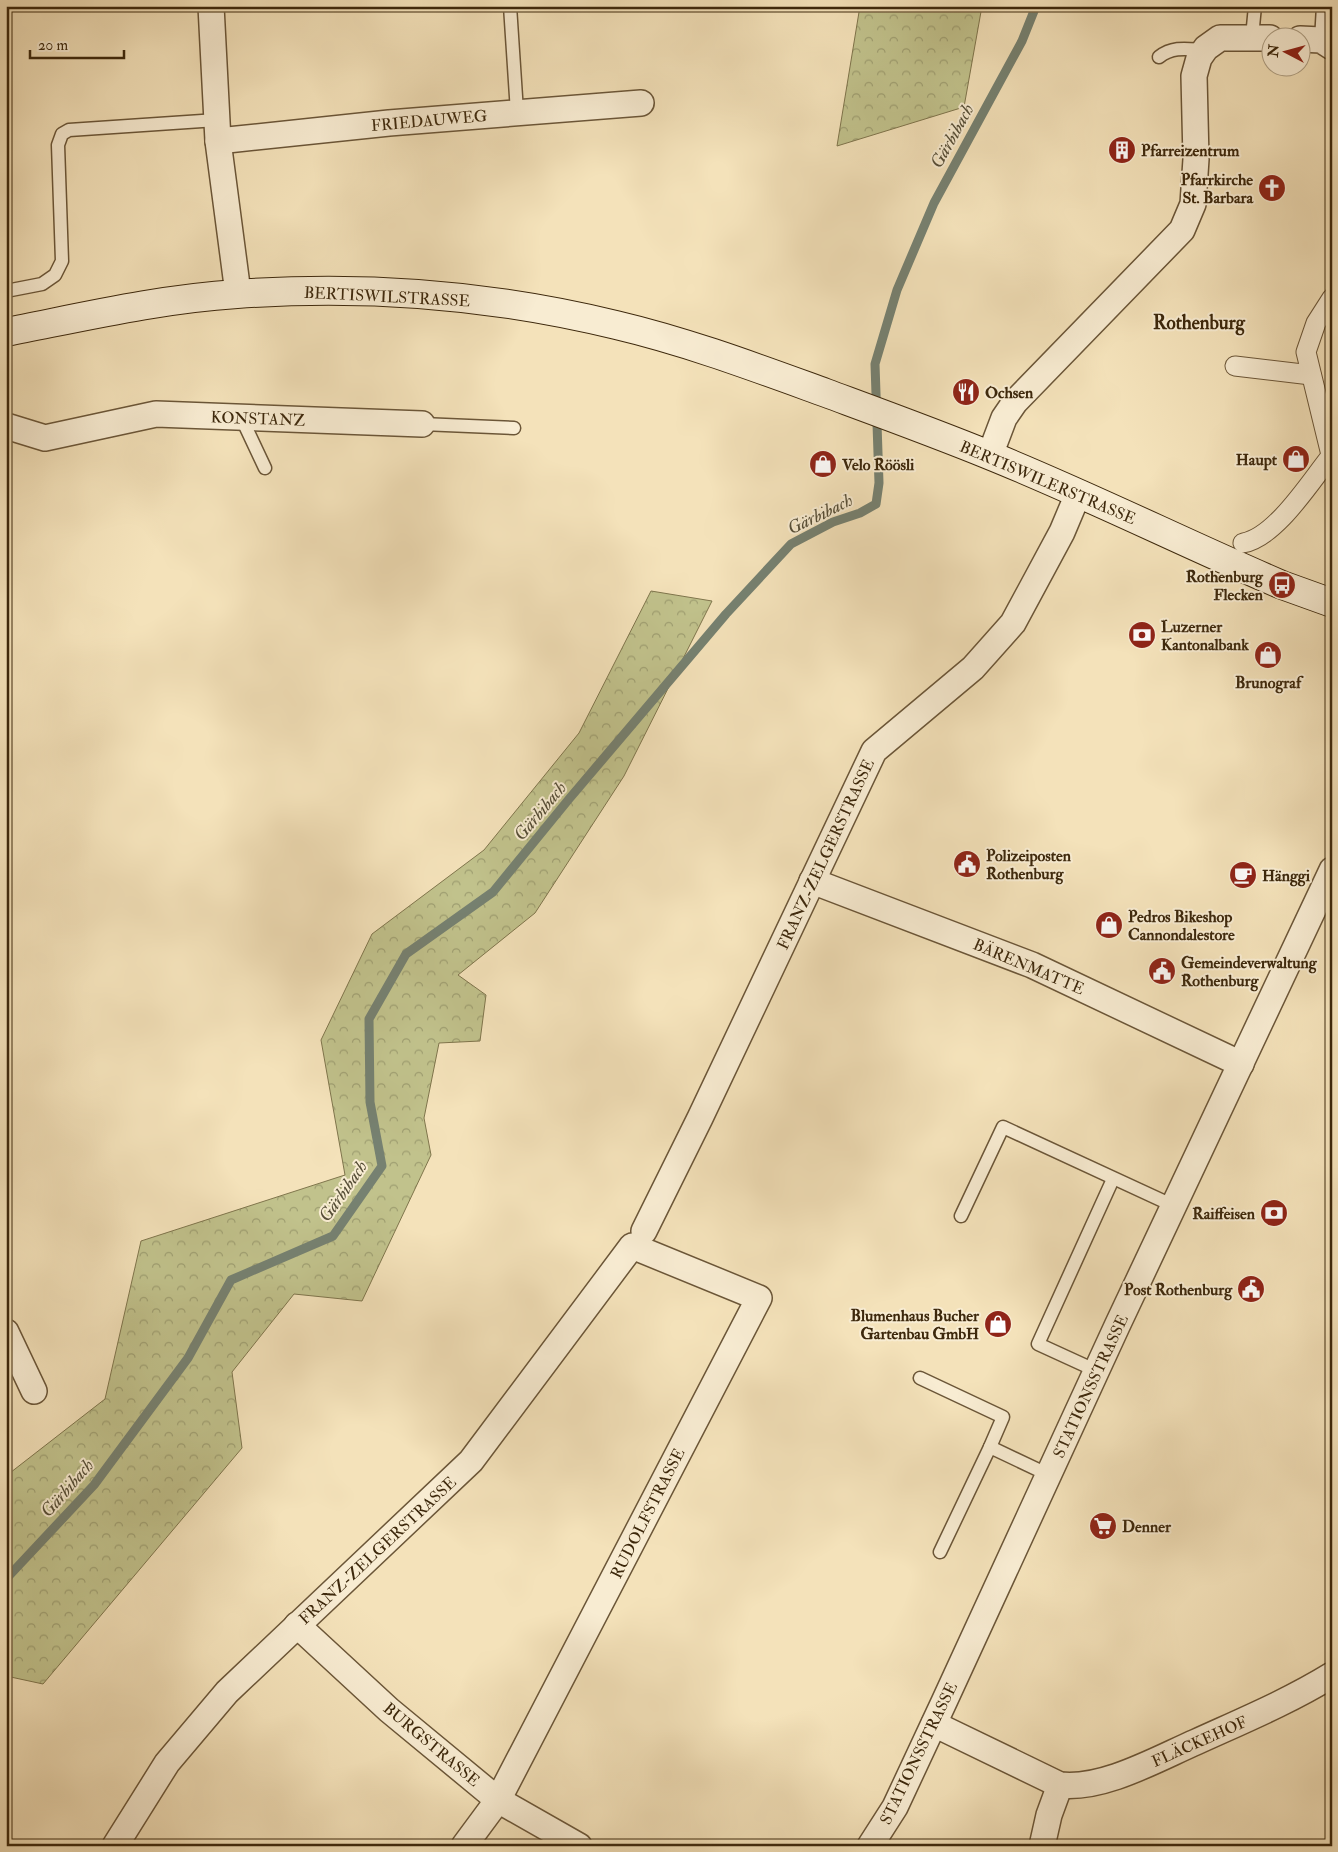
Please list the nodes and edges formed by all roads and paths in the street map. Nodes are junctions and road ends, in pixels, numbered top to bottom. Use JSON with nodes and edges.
{"nodes":[{"id":1,"x":211,"y":6,"type":"edge"},
{"id":2,"x":510,"y":6,"type":"edge"},
{"id":3,"x":1255,"y":6,"type":"edge"},
{"id":4,"x":1323,"y":6,"type":"edge"},
{"id":5,"x":1260,"y":33,"type":"edge"},
{"id":6,"x":1260,"y":38,"type":"edge"},
{"id":7,"x":1318,"y":42,"type":"edge"},
{"id":8,"x":1204,"y":50,"type":"junction"},
{"id":9,"x":1159,"y":57,"type":"dead end"},
{"id":10,"x":641,"y":102,"type":"dead end"},
{"id":11,"x":517,"y":112,"type":"junction"},
{"id":12,"x":217,"y":131,"type":"junction"},
{"id":13,"x":6,"y":291,"type":"edge"},
{"id":14,"x":238,"y":294,"type":"junction"},
{"id":15,"x":1332,"y":298,"type":"edge"},
{"id":16,"x":6,"y":332,"type":"edge"},
{"id":17,"x":1235,"y":366,"type":"dead end"},
{"id":18,"x":766,"y":371,"type":"joint"},
{"id":19,"x":1311,"y":375,"type":"junction"},
{"id":20,"x":240,"y":417,"type":"junction"},
{"id":21,"x":422,"y":424,"type":"joint"},
{"id":22,"x":6,"y":426,"type":"edge"},
{"id":23,"x":514,"y":428,"type":"dead end"},
{"id":24,"x":990,"y":455,"type":"junction"},
{"id":25,"x":1331,"y":457,"type":"edge"},
{"id":26,"x":265,"y":468,"type":"dead end"},
{"id":27,"x":1078,"y":494,"type":"junction"},
{"id":28,"x":1272,"y":548,"type":"dead end"},
{"id":29,"x":1332,"y":603,"type":"edge"},
{"id":30,"x":1332,"y":870,"type":"edge"},
{"id":31,"x":812,"y":881,"type":"junction"},
{"id":32,"x":1241,"y":1064,"type":"junction"},
{"id":33,"x":1113,"y":1179,"type":"junction"},
{"id":34,"x":1174,"y":1206,"type":"junction"},
{"id":35,"x":961,"y":1216,"type":"dead end"},
{"id":36,"x":638,"y":1239,"type":"junction"},
{"id":37,"x":6,"y":1332,"type":"edge"},
{"id":38,"x":1097,"y":1371,"type":"junction"},
{"id":39,"x":920,"y":1378,"type":"dead end"},
{"id":40,"x":34,"y":1391,"type":"dead end"},
{"id":41,"x":990,"y":1447,"type":"junction"},
{"id":42,"x":1049,"y":1475,"type":"junction"},
{"id":43,"x":940,"y":1552,"type":"dead end"},
{"id":44,"x":297,"y":1625,"type":"junction"},
{"id":45,"x":1332,"y":1675,"type":"edge"},
{"id":46,"x":934,"y":1724,"type":"junction"},
{"id":47,"x":1060,"y":1785,"type":"junction"},
{"id":48,"x":498,"y":1800,"type":"junction"},
{"id":49,"x":114,"y":1846,"type":"edge"},
{"id":50,"x":464,"y":1846,"type":"edge"},
{"id":51,"x":579,"y":1846,"type":"edge"},
{"id":52,"x":870,"y":1846,"type":"edge"},
{"id":53,"x":1042,"y":1846,"type":"edge"}],
"edges":[{"from":1,"to":12,"type":"street"},
{"from":2,"to":11,"type":"lane"},
{"from":3,"to":5,"type":"lane"},
{"from":4,"to":7,"type":"lane"},
{"from":6,"to":8,"type":"street"},
{"from":8,"to":9,"type":"lane"},
{"from":8,"to":24,"type":"street"},
{"from":10,"to":11,"type":"street","name":"FRIEDAUWEG"},
{"from":11,"to":12,"type":"street","name":"FRIEDAUWEG"},
{"from":12,"to":13,"type":"lane"},
{"from":12,"to":14,"type":"street"},
{"from":14,"to":16,"type":"main road","name":"BERTISWILSTRASSE"},
{"from":14,"to":18,"type":"main road","name":"BERTISWILSTRASSE"},
{"from":15,"to":19,"type":"street"},
{"from":17,"to":19,"type":"street"},
{"from":18,"to":24,"type":"main road","name":"BERTISWILERSTRASSE"},
{"from":19,"to":25,"type":"street"},
{"from":20,"to":21,"type":"street","name":"KONSTANZ"},
{"from":20,"to":22,"type":"street","name":"KONSTANZ"},
{"from":20,"to":26,"type":"lane"},
{"from":21,"to":23,"type":"lane","name":"KONSTANZ"},
{"from":24,"to":27,"type":"main road","name":"BERTISWILERSTRASSE"},
{"from":25,"to":28,"type":"street"},
{"from":27,"to":29,"type":"main road","name":"BERTISWILERSTRASSE"},
{"from":27,"to":31,"type":"street","name":"FRANZ-ZELGERSTRASSE"},
{"from":30,"to":32,"type":"street","name":"STATIONSSTRASSE"},
{"from":31,"to":32,"type":"street","name":"BÄRENMATTE"},
{"from":31,"to":36,"type":"street","name":"FRANZ-ZELGERSTRASSE"},
{"from":32,"to":34,"type":"street","name":"STATIONSSTRASSE"},
{"from":33,"to":34,"type":"lane"},
{"from":33,"to":35,"type":"lane"},
{"from":33,"to":38,"type":"lane"},
{"from":34,"to":38,"type":"street","name":"STATIONSSTRASSE"},
{"from":36,"to":44,"type":"street","name":"FRANZ-ZELGERSTRASSE"},
{"from":36,"to":48,"type":"street","name":"RUDOLFSTRASSE"},
{"from":37,"to":40,"type":"street"},
{"from":38,"to":42,"type":"street","name":"STATIONSSTRASSE"},
{"from":39,"to":41,"type":"lane"},
{"from":41,"to":42,"type":"lane"},
{"from":41,"to":43,"type":"lane"},
{"from":42,"to":46,"type":"street","name":"STATIONSSTRASSE"},
{"from":44,"to":48,"type":"street","name":"BURGSTRASSE"},
{"from":44,"to":49,"type":"street","name":"FRANZ-ZELGERSTRASSE"},
{"from":45,"to":47,"type":"street","name":"FLÄCKEHOF"},
{"from":46,"to":47,"type":"street","name":"FLÄCKEHOF"},
{"from":46,"to":52,"type":"street","name":"STATIONSSTRASSE"},
{"from":47,"to":53,"type":"street"},
{"from":48,"to":50,"type":"street","name":"RUDOLFSTRASSE"},
{"from":48,"to":51,"type":"street","name":"BURGSTRASSE"}]}
